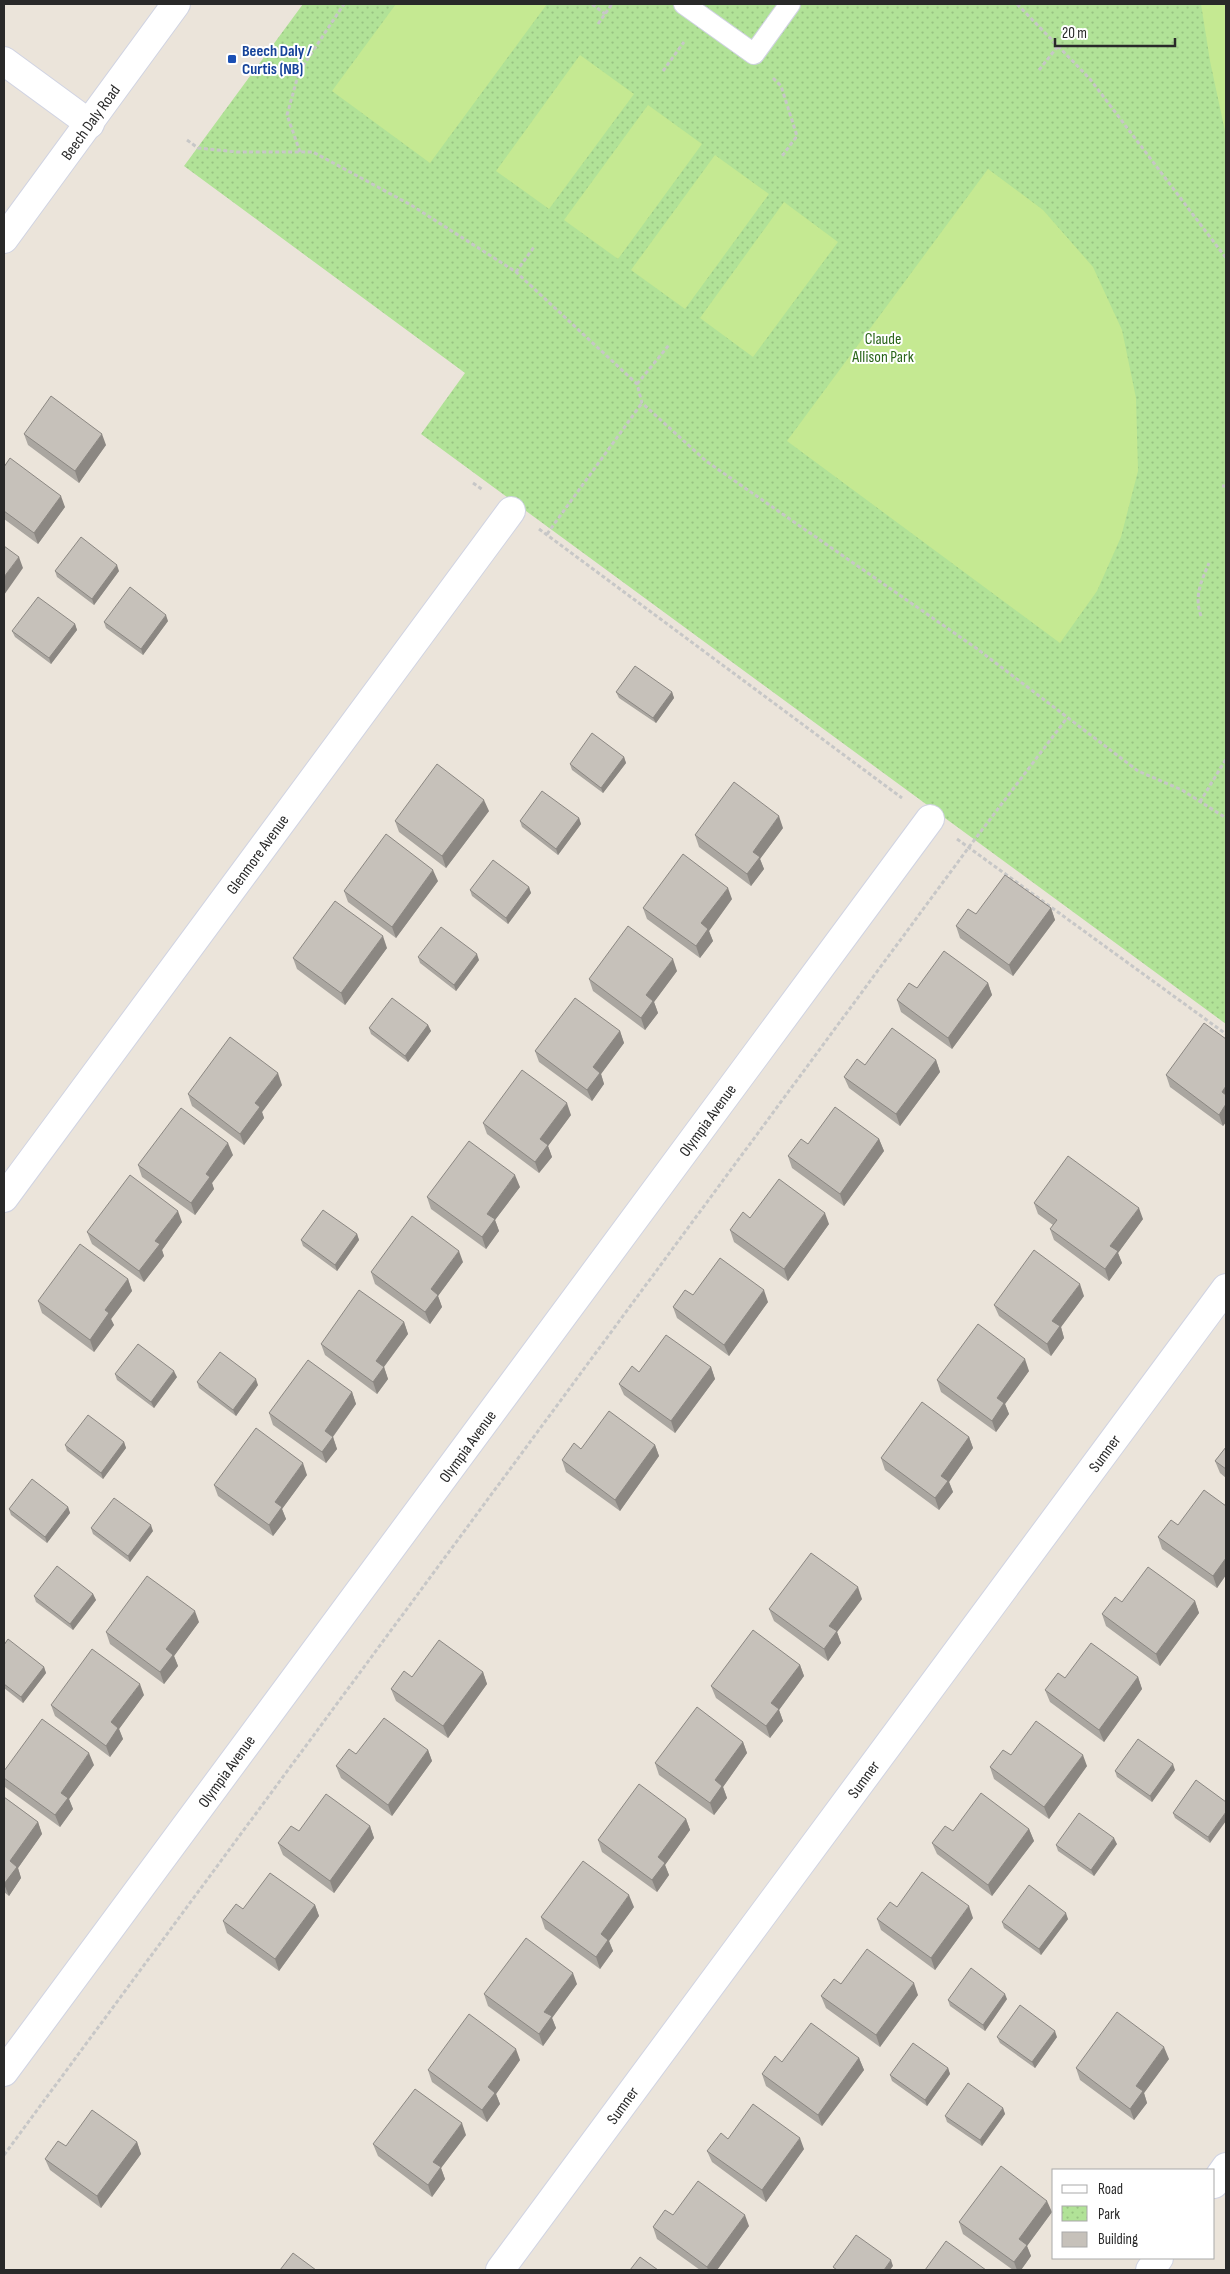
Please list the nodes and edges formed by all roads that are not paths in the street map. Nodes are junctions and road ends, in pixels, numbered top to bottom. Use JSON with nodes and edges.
{"nodes":[{"id":1,"x":176,"y":4,"type":"edge"},
{"id":2,"x":684,"y":4,"type":"edge"},
{"id":3,"x":790,"y":4,"type":"edge"},
{"id":4,"x":4,"y":61,"type":"edge"},
{"id":5,"x":90,"y":124,"type":"junction"},
{"id":6,"x":4,"y":239,"type":"edge"},
{"id":7,"x":511,"y":511,"type":"dead end"},
{"id":8,"x":930,"y":819,"type":"road end"},
{"id":9,"x":4,"y":1198,"type":"edge"},
{"id":10,"x":1226,"y":1288,"type":"edge"},
{"id":11,"x":4,"y":2072,"type":"edge"},
{"id":12,"x":1226,"y":2167,"type":"edge"},
{"id":13,"x":1215,"y":2183,"type":"edge"},
{"id":14,"x":1158,"y":2259,"type":"edge"},
{"id":15,"x":500,"y":2270,"type":"edge"},
{"id":16,"x":1150,"y":2270,"type":"edge"}],
"edges":[{"from":1,"to":5,"type":"street","name":"Beech Daly Road"},
{"from":2,"to":3,"type":"lane"},
{"from":4,"to":5,"type":"street"},
{"from":5,"to":6,"type":"street","name":"Beech Daly Road"},
{"from":7,"to":9,"type":"street","name":"Glenmore Avenue"},
{"from":8,"to":11,"type":"street","name":"Olympia Avenue"},
{"from":10,"to":15,"type":"street","name":"Sumner"},
{"from":12,"to":13,"type":"street"},
{"from":14,"to":16,"type":"street"}]}
